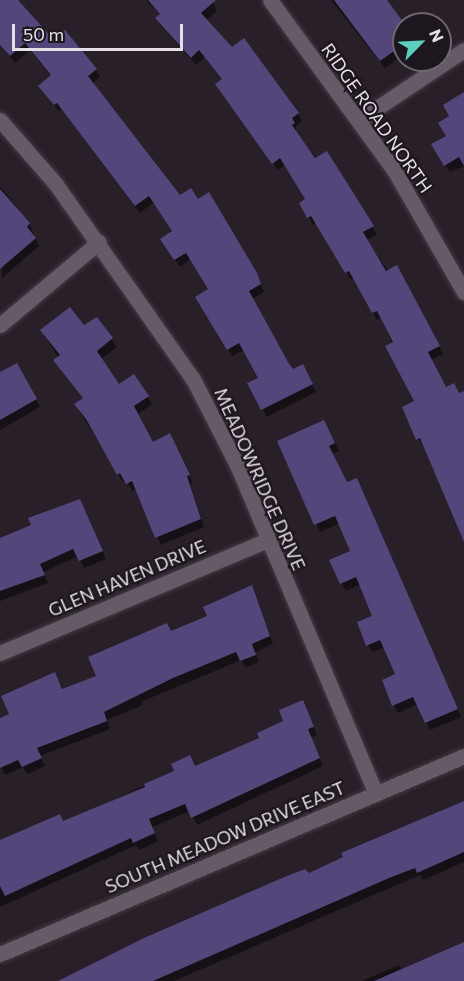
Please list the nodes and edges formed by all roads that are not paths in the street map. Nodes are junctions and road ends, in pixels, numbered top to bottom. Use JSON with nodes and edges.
{"nodes":[{"id":1,"x":270,"y":0,"type":"edge"},
{"id":2,"x":464,"y":50,"type":"edge"},
{"id":3,"x":0,"y":120,"type":"edge"},
{"id":4,"x":359,"y":120,"type":"junction"},
{"id":5,"x":99,"y":242,"type":"junction"},
{"id":6,"x":464,"y":292,"type":"edge"},
{"id":7,"x":0,"y":325,"type":"edge"},
{"id":8,"x":268,"y":540,"type":"junction"},
{"id":9,"x":0,"y":652,"type":"edge"},
{"id":10,"x":464,"y":756,"type":"edge"},
{"id":11,"x":376,"y":794,"type":"junction"},
{"id":12,"x":0,"y":954,"type":"edge"}],
"edges":[{"from":1,"to":4,"type":"street","name":"RIDGE ROAD NORTH"},
{"from":2,"to":4,"type":"street"},
{"from":3,"to":5,"type":"street","name":"MEADOWRIDGE DRIVE"},
{"from":4,"to":6,"type":"street","name":"RIDGE ROAD NORTH"},
{"from":5,"to":7,"type":"street"},
{"from":5,"to":8,"type":"street","name":"MEADOWRIDGE DRIVE"},
{"from":8,"to":9,"type":"street","name":"GLEN HAVEN DRIVE"},
{"from":8,"to":11,"type":"street","name":"MEADOWRIDGE DRIVE"},
{"from":10,"to":11,"type":"street","name":"SOUTH MEADOW DRIVE EAST"},
{"from":11,"to":12,"type":"street","name":"SOUTH MEADOW DRIVE EAST"}]}
